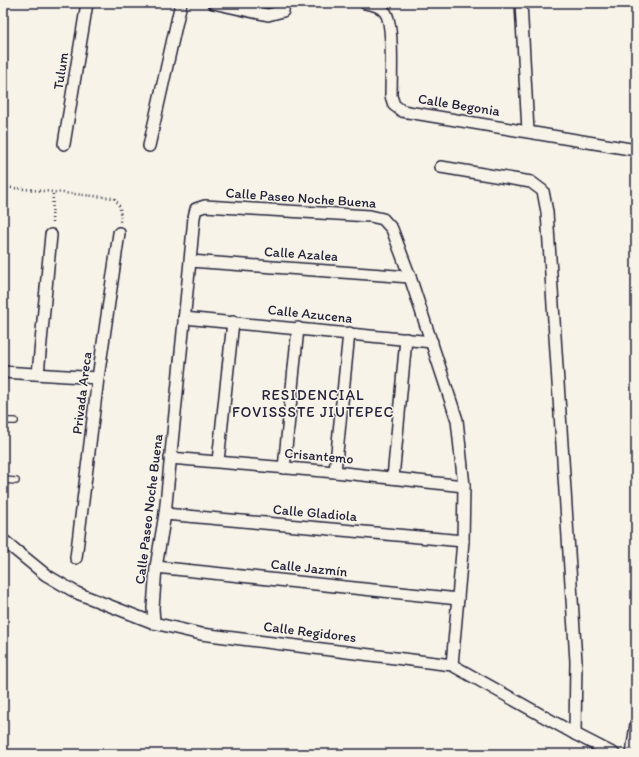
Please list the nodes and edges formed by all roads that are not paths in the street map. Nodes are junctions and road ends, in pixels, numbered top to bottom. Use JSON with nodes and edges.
{"nodes":[{"id":1,"x":87,"y":3,"type":"edge"},
{"id":2,"x":181,"y":3,"type":"edge"},
{"id":3,"x":213,"y":3,"type":"edge"},
{"id":4,"x":284,"y":3,"type":"edge"},
{"id":5,"x":365,"y":3,"type":"edge"},
{"id":6,"x":521,"y":3,"type":"edge"},
{"id":7,"x":528,"y":131,"type":"junction"},
{"id":8,"x":64,"y":144,"type":"dead end"},
{"id":9,"x":149,"y":146,"type":"dead end"},
{"id":10,"x":636,"y":150,"type":"edge"},
{"id":11,"x":441,"y":167,"type":"dead end"},
{"id":12,"x":119,"y":233,"type":"road end"},
{"id":13,"x":52,"y":235,"type":"road end"},
{"id":14,"x":190,"y":261,"type":"junction"},
{"id":15,"x":410,"y":277,"type":"junction"},
{"id":16,"x":184,"y":318,"type":"junction"},
{"id":17,"x":232,"y":322,"type":"junction"},
{"id":18,"x":298,"y":328,"type":"junction"},
{"id":19,"x":349,"y":333,"type":"junction"},
{"id":20,"x":406,"y":339,"type":"junction"},
{"id":21,"x":432,"y":342,"type":"junction"},
{"id":22,"x":3,"y":372,"type":"edge"},
{"id":23,"x":38,"y":374,"type":"junction"},
{"id":24,"x":98,"y":378,"type":"junction"},
{"id":25,"x":3,"y":421,"type":"edge"},
{"id":26,"x":15,"y":421,"type":"dead end"},
{"id":27,"x":170,"y":458,"type":"junction"},
{"id":28,"x":218,"y":461,"type":"junction"},
{"id":29,"x":284,"y":468,"type":"junction"},
{"id":30,"x":335,"y":472,"type":"junction"},
{"id":31,"x":393,"y":478,"type":"junction"},
{"id":32,"x":3,"y":480,"type":"edge"},
{"id":33,"x":16,"y":481,"type":"dead end"},
{"id":34,"x":464,"y":486,"type":"junction"},
{"id":35,"x":165,"y":514,"type":"junction"},
{"id":36,"x":3,"y":540,"type":"edge"},
{"id":37,"x":463,"y":541,"type":"junction"},
{"id":38,"x":76,"y":558,"type":"dead end"},
{"id":39,"x":156,"y":567,"type":"junction"},
{"id":40,"x":458,"y":599,"type":"junction"},
{"id":41,"x":154,"y":622,"type":"junction"},
{"id":42,"x":452,"y":665,"type":"junction"},
{"id":43,"x":636,"y":724,"type":"edge"},
{"id":44,"x":575,"y":734,"type":"junction"},
{"id":45,"x":614,"y":754,"type":"edge"},
{"id":46,"x":632,"y":754,"type":"edge"}],
"edges":[{"from":1,"to":8,"type":"street","name":"Tulum"},
{"from":2,"to":9,"type":"street"},
{"from":3,"to":4,"type":"street"},
{"from":5,"to":7,"type":"street","name":"Calle Begonia"},
{"from":6,"to":7,"type":"street"},
{"from":7,"to":10,"type":"street","name":"Calle Begonia"},
{"from":11,"to":44,"type":"street"},
{"from":12,"to":24,"type":"street","name":"Privada Areca"},
{"from":13,"to":23,"type":"street"},
{"from":14,"to":15,"type":"street","name":"Calle Azalea"},
{"from":14,"to":15,"type":"street","name":"Calle Paseo Noche Buena"},
{"from":14,"to":16,"type":"street","name":"Calle Paseo Noche Buena"},
{"from":15,"to":21,"type":"street","name":"Calle Paseo Noche Buena"},
{"from":16,"to":17,"type":"street","name":"Calle Azucena"},
{"from":16,"to":27,"type":"street","name":"Calle Paseo Noche Buena"},
{"from":17,"to":18,"type":"street","name":"Calle Azucena"},
{"from":17,"to":28,"type":"street"},
{"from":18,"to":19,"type":"street","name":"Calle Azucena"},
{"from":18,"to":29,"type":"street"},
{"from":19,"to":20,"type":"street","name":"Calle Azucena"},
{"from":19,"to":30,"type":"street"},
{"from":20,"to":21,"type":"street","name":"Calle Azucena"},
{"from":20,"to":31,"type":"street"},
{"from":21,"to":34,"type":"street","name":"Calle Paseo Noche Buena"},
{"from":22,"to":23,"type":"street"},
{"from":23,"to":24,"type":"street"},
{"from":24,"to":38,"type":"street","name":"Privada Areca"},
{"from":25,"to":26,"type":"lane"},
{"from":27,"to":28,"type":"street","name":"Crisantemo"},
{"from":27,"to":35,"type":"street","name":"Calle Paseo Noche Buena"},
{"from":28,"to":29,"type":"street","name":"Crisantemo"},
{"from":29,"to":30,"type":"street","name":"Crisantemo"},
{"from":30,"to":31,"type":"street","name":"Crisantemo"},
{"from":31,"to":34,"type":"street","name":"Crisantemo"},
{"from":32,"to":33,"type":"lane"},
{"from":34,"to":37,"type":"street","name":"Calle Paseo Noche Buena"},
{"from":35,"to":37,"type":"street","name":"Calle Gladiola"},
{"from":35,"to":39,"type":"street","name":"Calle Paseo Noche Buena"},
{"from":36,"to":41,"type":"street","name":"Calle Regidores"},
{"from":37,"to":40,"type":"street","name":"Calle Paseo Noche Buena"},
{"from":39,"to":40,"type":"street","name":"Calle Jazmín"},
{"from":39,"to":41,"type":"street","name":"Calle Paseo Noche Buena"},
{"from":40,"to":42,"type":"street","name":"Calle Paseo Noche Buena"},
{"from":41,"to":42,"type":"street","name":"Calle Regidores"},
{"from":42,"to":44,"type":"street","name":"Calle Regidores"},
{"from":43,"to":46,"type":"street"},
{"from":44,"to":45,"type":"street","name":"Calle Regidores"}]}
